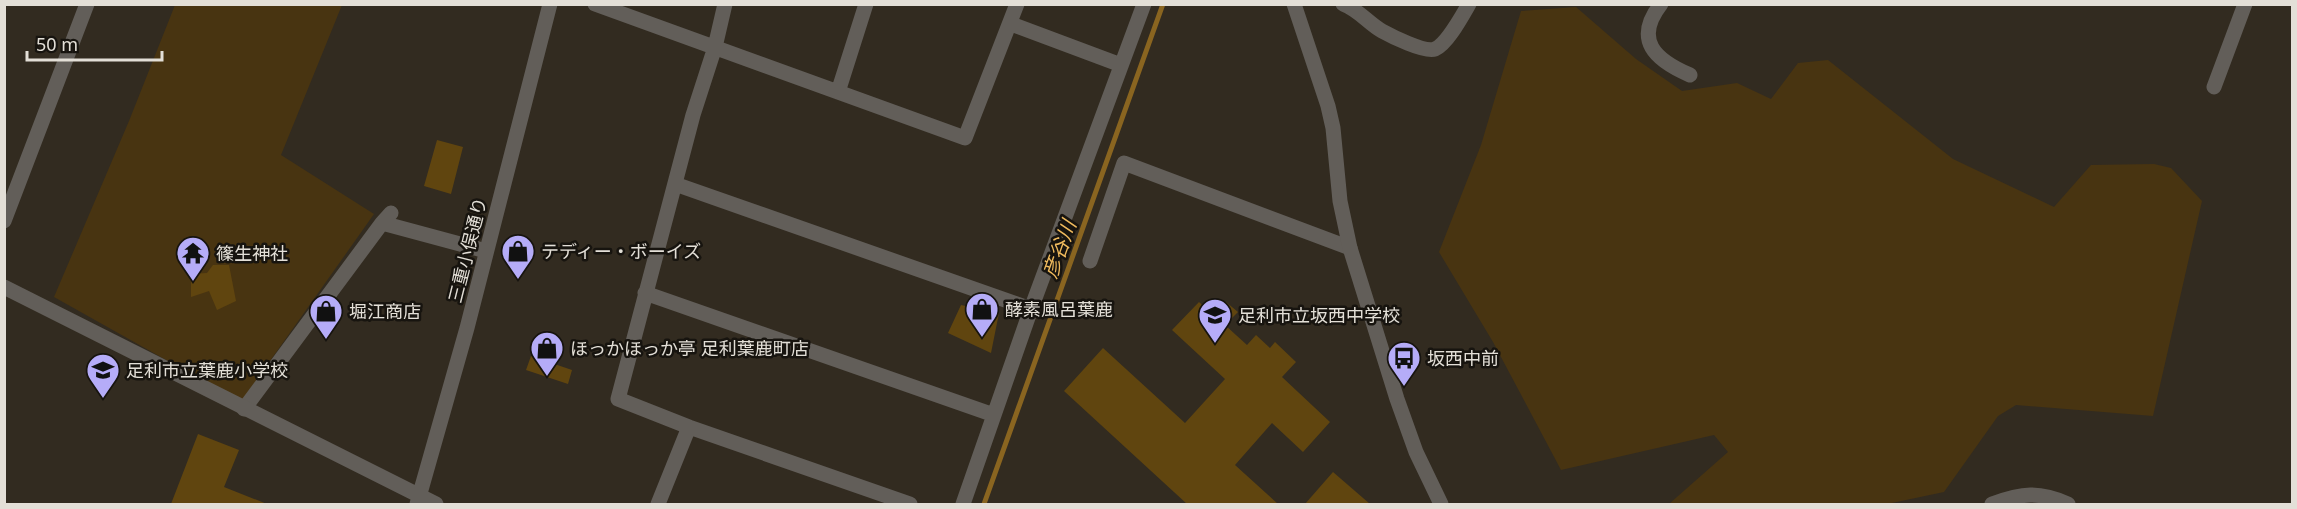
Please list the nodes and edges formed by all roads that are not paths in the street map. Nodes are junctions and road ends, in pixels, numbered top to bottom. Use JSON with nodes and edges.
{"nodes":[{"id":1,"x":87,"y":4,"type":"edge"},
{"id":2,"x":550,"y":4,"type":"edge"},
{"id":3,"x":596,"y":4,"type":"edge"},
{"id":4,"x":725,"y":4,"type":"edge"},
{"id":5,"x":866,"y":4,"type":"edge"},
{"id":6,"x":1017,"y":4,"type":"edge"},
{"id":7,"x":1143,"y":4,"type":"edge"},
{"id":8,"x":1294,"y":4,"type":"edge"},
{"id":9,"x":1343,"y":4,"type":"edge"},
{"id":10,"x":1469,"y":4,"type":"edge"},
{"id":11,"x":1661,"y":4,"type":"edge"},
{"id":12,"x":2245,"y":4,"type":"edge"},
{"id":13,"x":1011,"y":24,"type":"junction"},
{"id":14,"x":715,"y":47,"type":"junction"},
{"id":15,"x":1121,"y":65,"type":"junction"},
{"id":16,"x":1690,"y":75,"type":"dead end"},
{"id":17,"x":2214,"y":87,"type":"dead end"},
{"id":18,"x":838,"y":92,"type":"junction"},
{"id":19,"x":675,"y":184,"type":"junction"},
{"id":20,"x":4,"y":221,"type":"edge"},
{"id":21,"x":1350,"y":248,"type":"junction"},
{"id":22,"x":486,"y":251,"type":"junction"},
{"id":23,"x":1090,"y":261,"type":"dead end"},
{"id":24,"x":4,"y":287,"type":"edge"},
{"id":25,"x":645,"y":293,"type":"junction"},
{"id":26,"x":1031,"y":309,"type":"junction"},
{"id":27,"x":244,"y":409,"type":"junction"},
{"id":28,"x":994,"y":415,"type":"junction"},
{"id":29,"x":689,"y":428,"type":"junction"},
{"id":30,"x":418,"y":501,"type":"edge"},
{"id":31,"x":436,"y":504,"type":"edge"},
{"id":32,"x":658,"y":504,"type":"edge"},
{"id":33,"x":910,"y":504,"type":"edge"},
{"id":34,"x":963,"y":504,"type":"edge"},
{"id":35,"x":1441,"y":504,"type":"edge"},
{"id":36,"x":1992,"y":504,"type":"edge"},
{"id":37,"x":2068,"y":504,"type":"edge"}],
"edges":[{"from":1,"to":20,"type":"street"},
{"from":2,"to":22,"type":"street","name":"三重小俣通り"},
{"from":3,"to":14,"type":"street"},
{"from":4,"to":14,"type":"street"},
{"from":5,"to":18,"type":"street"},
{"from":6,"to":13,"type":"street"},
{"from":7,"to":15,"type":"street"},
{"from":8,"to":21,"type":"street"},
{"from":9,"to":10,"type":"street"},
{"from":11,"to":16,"type":"street"},
{"from":12,"to":17,"type":"street"},
{"from":13,"to":15,"type":"street"},
{"from":13,"to":18,"type":"street"},
{"from":14,"to":18,"type":"street"},
{"from":14,"to":19,"type":"street"},
{"from":15,"to":26,"type":"street"},
{"from":19,"to":25,"type":"street"},
{"from":19,"to":26,"type":"street"},
{"from":21,"to":23,"type":"street"},
{"from":21,"to":35,"type":"street"},
{"from":22,"to":27,"type":"street"},
{"from":22,"to":30,"type":"street","name":"三重小俣通り"},
{"from":24,"to":27,"type":"street"},
{"from":25,"to":28,"type":"street"},
{"from":25,"to":29,"type":"street"},
{"from":26,"to":28,"type":"street"},
{"from":27,"to":30,"type":"street"},
{"from":28,"to":34,"type":"street"},
{"from":29,"to":32,"type":"street"},
{"from":29,"to":33,"type":"street"},
{"from":30,"to":31,"type":"street"},
{"from":36,"to":37,"type":"street"}]}
